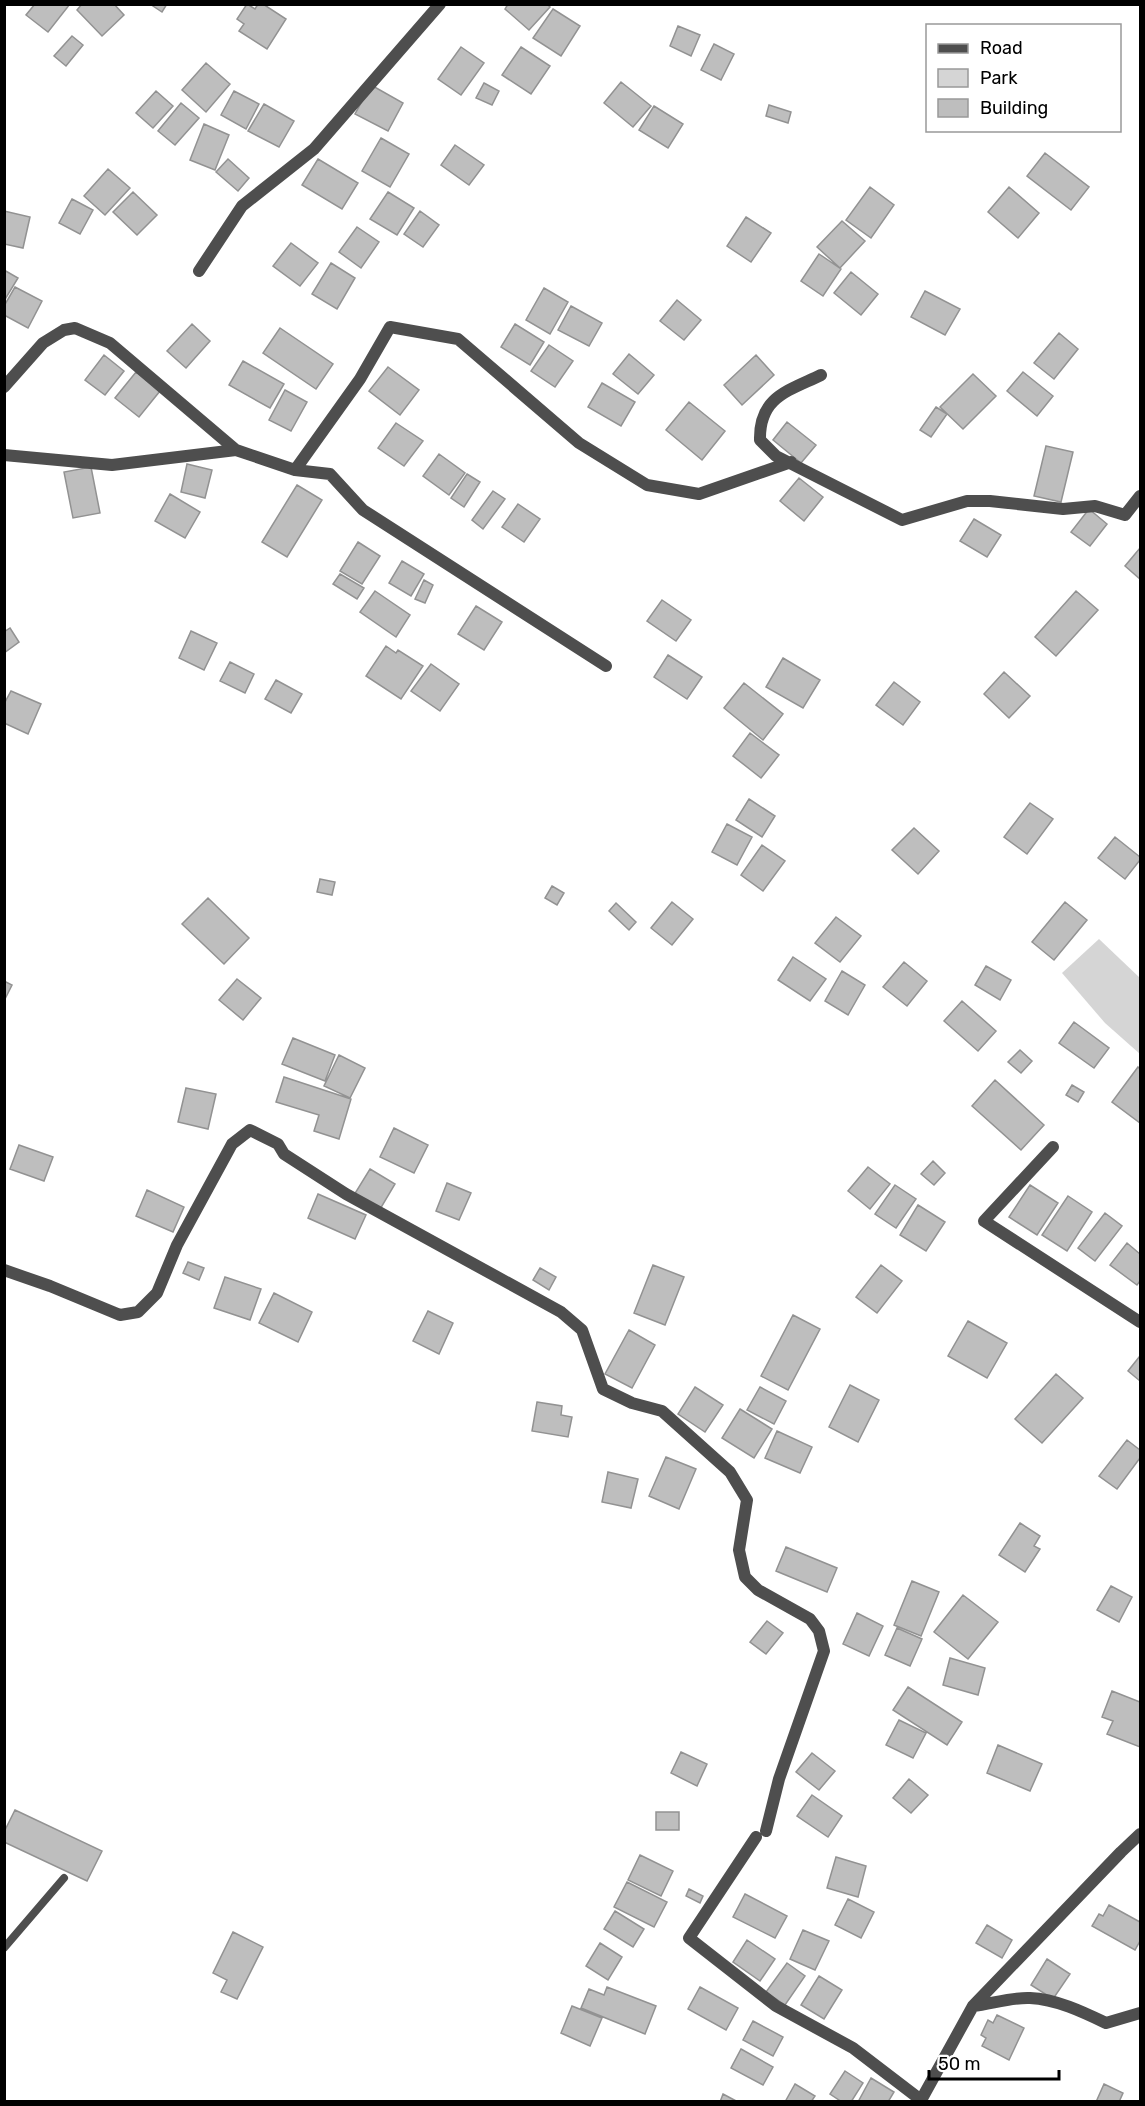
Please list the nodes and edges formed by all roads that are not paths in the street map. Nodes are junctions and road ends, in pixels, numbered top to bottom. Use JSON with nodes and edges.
{"nodes":[{"id":1,"x":440,"y":4,"type":"edge"},
{"id":2,"x":199,"y":271,"type":"dead end"},
{"id":3,"x":821,"y":375,"type":"dead end"},
{"id":4,"x":4,"y":387,"type":"edge"},
{"id":5,"x":236,"y":450,"type":"junction"},
{"id":6,"x":4,"y":455,"type":"edge"},
{"id":7,"x":791,"y":462,"type":"junction"},
{"id":8,"x":295,"y":470,"type":"junction"},
{"id":9,"x":1140,"y":496,"type":"edge"},
{"id":10,"x":606,"y":666,"type":"dead end"},
{"id":11,"x":1053,"y":1147,"type":"dead end"},
{"id":12,"x":4,"y":1270,"type":"edge"},
{"id":13,"x":1140,"y":1322,"type":"edge"},
{"id":14,"x":1140,"y":1834,"type":"edge"},
{"id":15,"x":64,"y":1878,"type":"dead end"},
{"id":16,"x":4,"y":1948,"type":"edge"},
{"id":17,"x":973,"y":2006,"type":"junction"},
{"id":18,"x":1140,"y":2013,"type":"edge"},
{"id":19,"x":921,"y":2101,"type":"edge"}],
"edges":[{"from":1,"to":2,"type":"street"},
{"from":3,"to":7,"type":"street"},
{"from":4,"to":5,"type":"street"},
{"from":5,"to":6,"type":"street"},
{"from":5,"to":8,"type":"street"},
{"from":7,"to":8,"type":"street"},
{"from":7,"to":9,"type":"street"},
{"from":8,"to":10,"type":"street"},
{"from":11,"to":13,"type":"street"},
{"from":12,"to":19,"type":"street"},
{"from":14,"to":17,"type":"street"},
{"from":15,"to":16,"type":"lane"},
{"from":17,"to":18,"type":"street"},
{"from":17,"to":19,"type":"street"}]}
